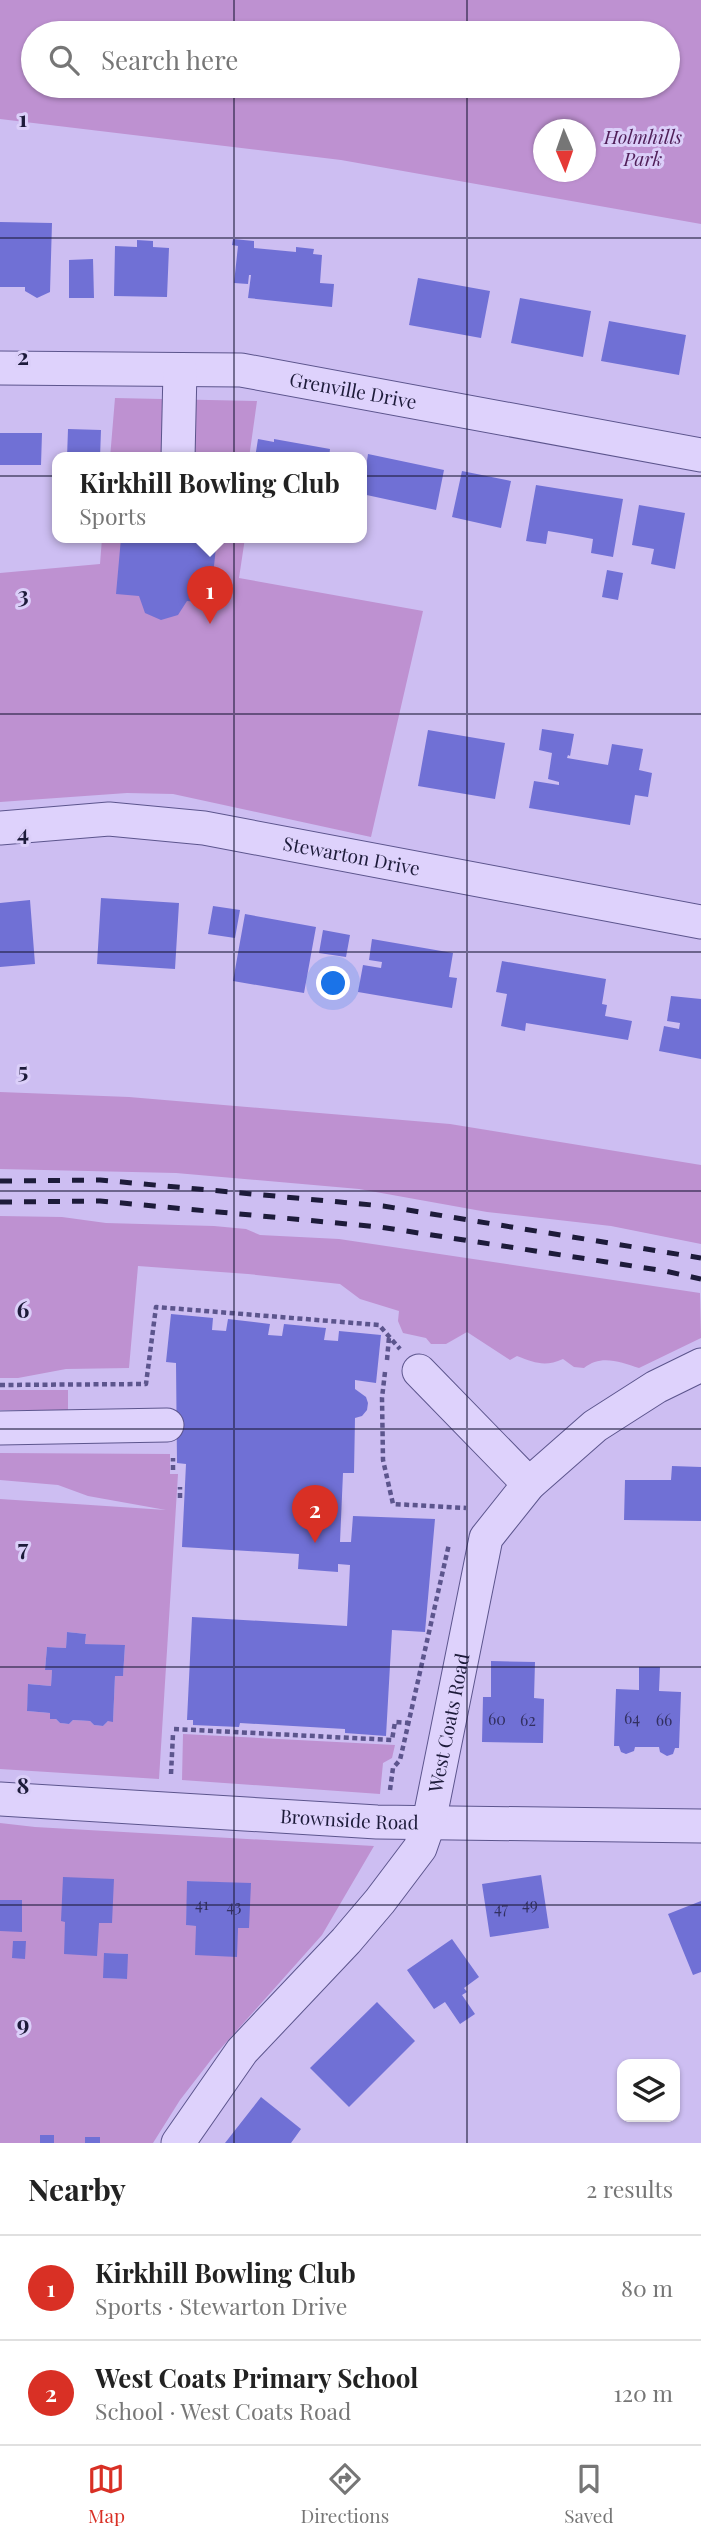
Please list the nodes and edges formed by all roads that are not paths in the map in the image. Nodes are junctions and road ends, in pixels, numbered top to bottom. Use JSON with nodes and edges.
{"nodes":[{"id":1,"x":0,"y":368,"type":"edge"},
{"id":2,"x":180,"y":370,"type":"junction"},
{"id":3,"x":178,"y":452,"type":"edge"},
{"id":4,"x":701,"y":455,"type":"edge"},
{"id":5,"x":0,"y":828,"type":"edge"},
{"id":6,"x":701,"y":922,"type":"edge"},
{"id":7,"x":701,"y":1365,"type":"edge"},
{"id":8,"x":419,"y":1371,"type":"road end"},
{"id":9,"x":167,"y":1426,"type":"dead end"},
{"id":10,"x":0,"y":1428,"type":"edge"},
{"id":11,"x":529,"y":1484,"type":"junction"},
{"id":12,"x":0,"y":1799,"type":"edge"},
{"id":13,"x":429,"y":1822,"type":"junction"},
{"id":14,"x":701,"y":1826,"type":"edge"},
{"id":15,"x":178,"y":2143,"type":"edge"}],
"edges":[{"from":1,"to":2,"type":"street","name":"Grenville Drive"},
{"from":2,"to":3,"type":"street"},
{"from":2,"to":4,"type":"street","name":"Grenville Drive"},
{"from":5,"to":6,"type":"street","name":"Stewarton Drive"},
{"from":7,"to":11,"type":"street","name":"West Coats Road"},
{"from":8,"to":11,"type":"street"},
{"from":9,"to":10,"type":"street"},
{"from":11,"to":13,"type":"street","name":"West Coats Road"},
{"from":12,"to":13,"type":"street","name":"Brownside Road"},
{"from":13,"to":14,"type":"street","name":"Brownside Road"},
{"from":13,"to":15,"type":"street","name":"West Coats Road"}]}
